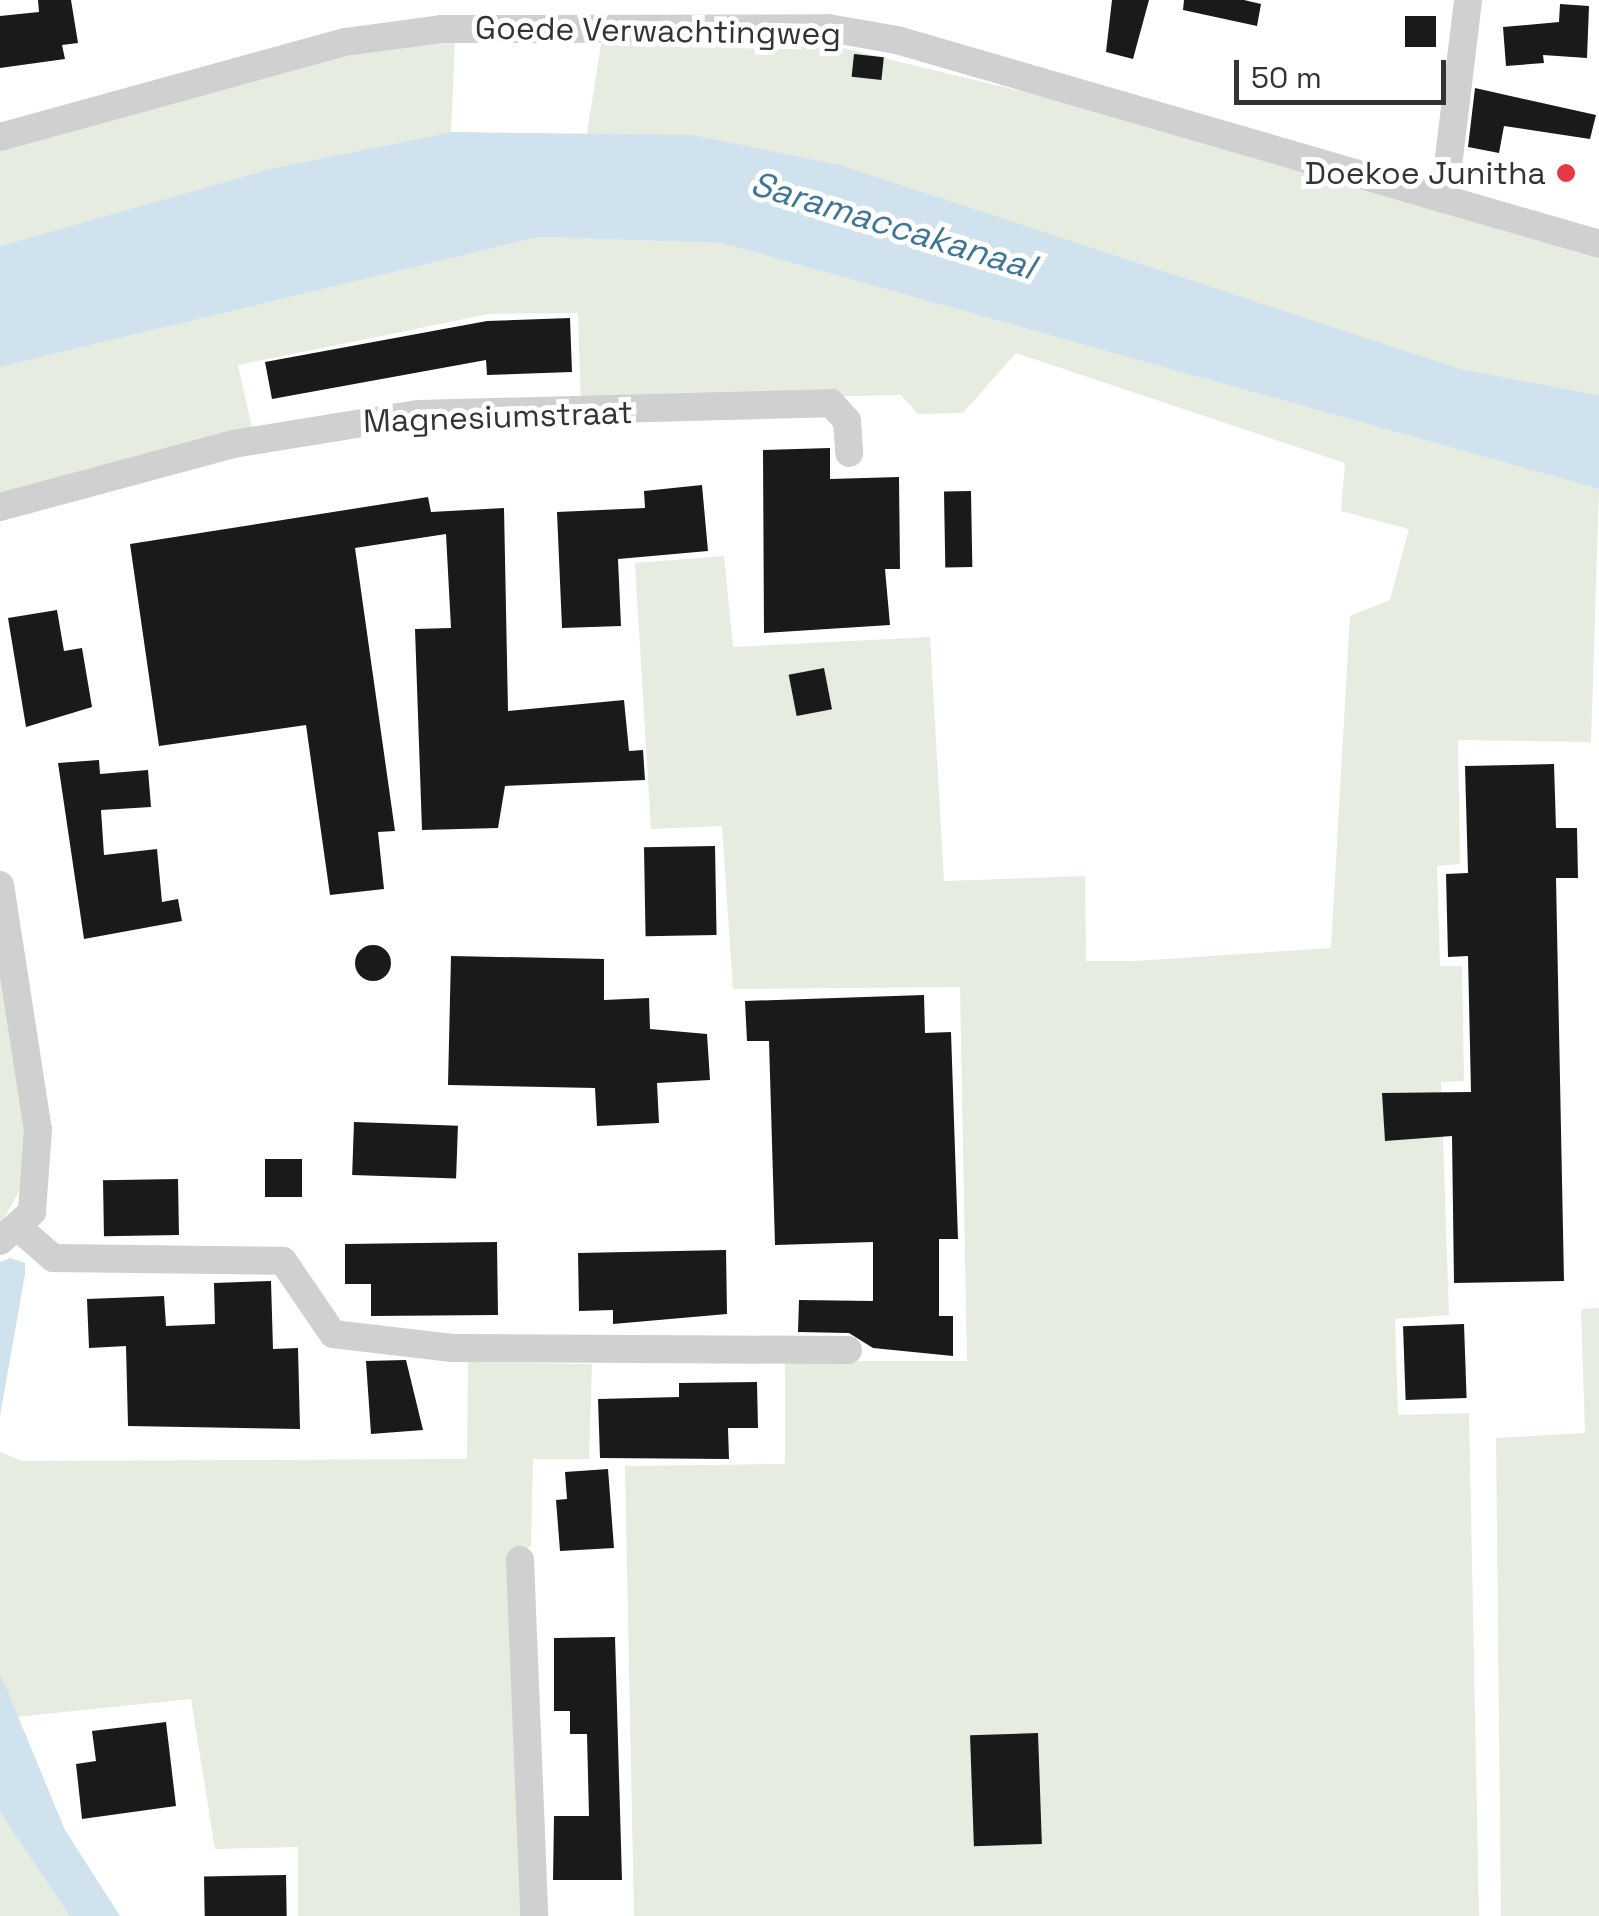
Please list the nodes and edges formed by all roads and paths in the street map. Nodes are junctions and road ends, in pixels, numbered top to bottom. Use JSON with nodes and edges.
{"nodes":[{"id":1,"x":1468,"y":0,"type":"edge"},
{"id":2,"x":0,"y":137,"type":"edge"},
{"id":3,"x":1444,"y":200,"type":"junction"},
{"id":4,"x":1599,"y":244,"type":"edge"},
{"id":5,"x":848,"y":453,"type":"dead end"},
{"id":6,"x":0,"y":507,"type":"edge"},
{"id":7,"x":0,"y":884,"type":"edge"},
{"id":8,"x":10,"y":1235,"type":"edge"},
{"id":9,"x":848,"y":1350,"type":"dead end"},
{"id":10,"x":520,"y":1560,"type":"dead end"},
{"id":11,"x":534,"y":1916,"type":"edge"}],
"edges":[{"from":1,"to":3,"type":"street"},
{"from":2,"to":3,"type":"street","name":"Goede Verwachtingweg"},
{"from":3,"to":4,"type":"street","name":"Goede Verwachtingweg"},
{"from":5,"to":6,"type":"street","name":"Magnesiumstraat"},
{"from":7,"to":8,"type":"street"},
{"from":8,"to":9,"type":"street"},
{"from":10,"to":11,"type":"street"}]}
